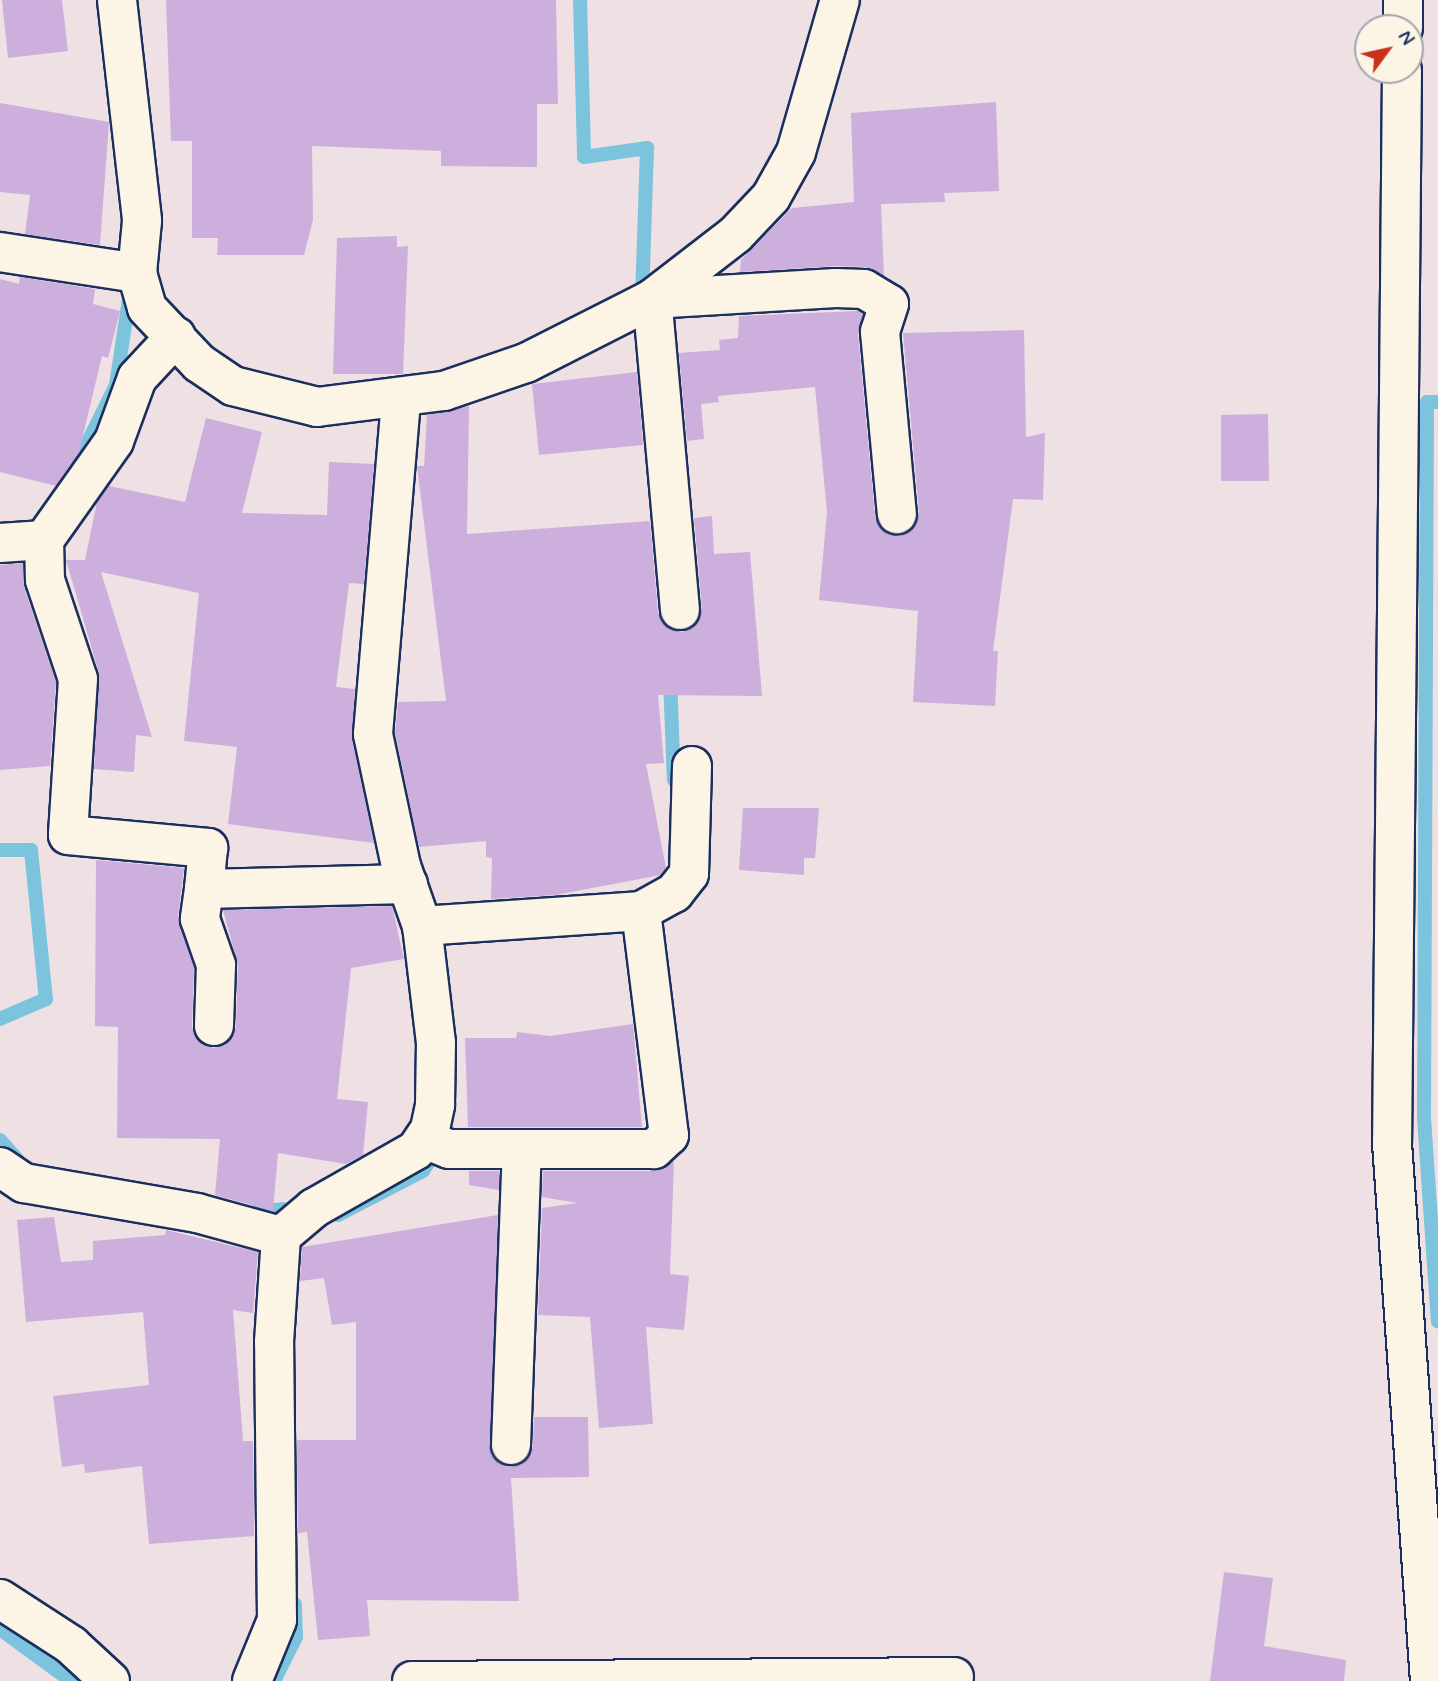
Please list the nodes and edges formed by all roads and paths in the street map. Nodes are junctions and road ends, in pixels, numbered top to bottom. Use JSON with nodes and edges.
{"nodes":[{"id":1,"x":117,"y":0,"type":"edge"},
{"id":2,"x":840,"y":0,"type":"edge"},
{"id":3,"x":1402,"y":84,"type":"edge"},
{"id":4,"x":0,"y":252,"type":"edge"},
{"id":5,"x":137,"y":273,"type":"junction"},
{"id":6,"x":652,"y":299,"type":"junction"},
{"id":7,"x":176,"y":336,"type":"junction"},
{"id":8,"x":401,"y":399,"type":"junction"},
{"id":9,"x":897,"y":514,"type":"dead end"},
{"id":10,"x":44,"y":540,"type":"junction"},
{"id":11,"x":0,"y":543,"type":"edge"},
{"id":12,"x":680,"y":610,"type":"dead end"},
{"id":13,"x":692,"y":766,"type":"dead end"},
{"id":14,"x":408,"y":884,"type":"junction"},
{"id":15,"x":204,"y":889,"type":"junction"},
{"id":16,"x":641,"y":911,"type":"junction"},
{"id":17,"x":422,"y":926,"type":"junction"},
{"id":18,"x":214,"y":1026,"type":"dead end"},
{"id":19,"x":424,"y":1139,"type":"junction"},
{"id":20,"x":522,"y":1149,"type":"junction"},
{"id":21,"x":0,"y":1167,"type":"edge"},
{"id":22,"x":281,"y":1236,"type":"junction"},
{"id":23,"x":511,"y":1445,"type":"dead end"},
{"id":24,"x":1430,"y":1552,"type":"edge"},
{"id":25,"x":0,"y":1599,"type":"edge"},
{"id":26,"x":954,"y":1678,"type":"dead end"},
{"id":27,"x":110,"y":1681,"type":"edge"},
{"id":28,"x":252,"y":1681,"type":"edge"},
{"id":29,"x":412,"y":1681,"type":"edge"},
{"id":30,"x":1430,"y":1681,"type":"edge"}],
"edges":[{"from":1,"to":5,"type":"street"},
{"from":2,"to":6,"type":"street"},
{"from":3,"to":24,"type":"street"},
{"from":4,"to":5,"type":"street"},
{"from":5,"to":7,"type":"street"},
{"from":6,"to":8,"type":"street"},
{"from":6,"to":9,"type":"street"},
{"from":6,"to":12,"type":"street"},
{"from":7,"to":8,"type":"street"},
{"from":7,"to":10,"type":"street"},
{"from":8,"to":14,"type":"street"},
{"from":10,"to":11,"type":"street"},
{"from":10,"to":15,"type":"street"},
{"from":13,"to":16,"type":"street"},
{"from":14,"to":15,"type":"street"},
{"from":14,"to":17,"type":"street"},
{"from":15,"to":18,"type":"street"},
{"from":16,"to":17,"type":"street"},
{"from":16,"to":20,"type":"street"},
{"from":17,"to":19,"type":"street"},
{"from":19,"to":20,"type":"street"},
{"from":19,"to":22,"type":"street"},
{"from":20,"to":23,"type":"street"},
{"from":21,"to":22,"type":"street"},
{"from":22,"to":28,"type":"street"},
{"from":24,"to":30,"type":"street"},
{"from":25,"to":27,"type":"street"},
{"from":26,"to":29,"type":"street"}]}
